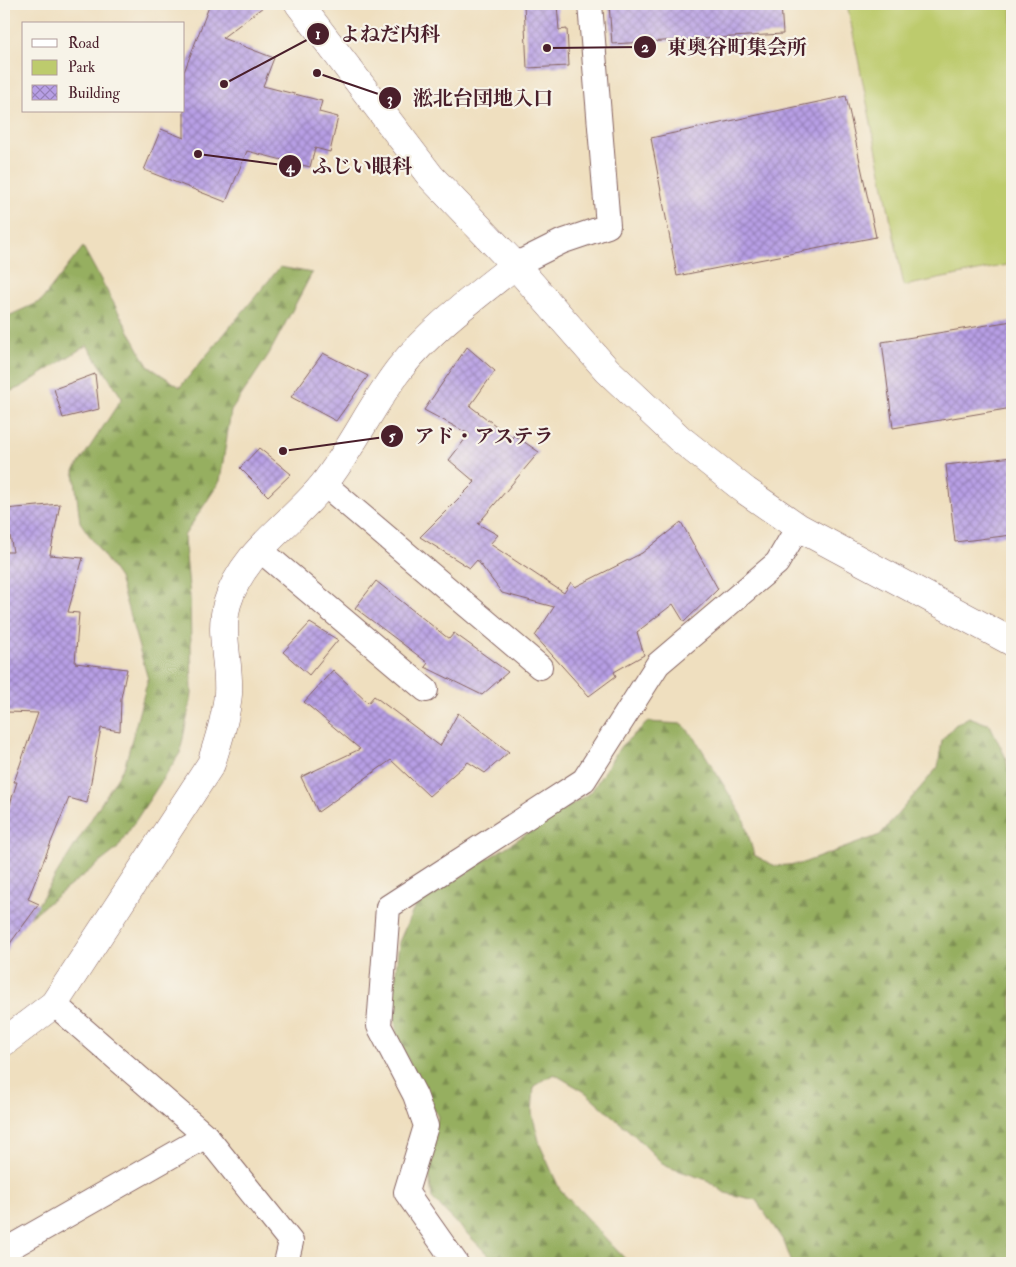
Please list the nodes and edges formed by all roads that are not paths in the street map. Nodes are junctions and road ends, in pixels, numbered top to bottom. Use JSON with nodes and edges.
{"nodes":[{"id":1,"x":299,"y":4,"type":"edge"},
{"id":2,"x":590,"y":4,"type":"edge"},
{"id":3,"x":514,"y":265,"type":"junction"},
{"id":4,"x":324,"y":484,"type":"junction"},
{"id":5,"x":798,"y":527,"type":"junction"},
{"id":6,"x":259,"y":549,"type":"junction"},
{"id":7,"x":1012,"y":642,"type":"edge"},
{"id":8,"x":540,"y":667,"type":"dead end"},
{"id":9,"x":426,"y":690,"type":"dead end"},
{"id":10,"x":54,"y":1004,"type":"junction"},
{"id":11,"x":4,"y":1042,"type":"edge"},
{"id":12,"x":206,"y":1136,"type":"junction"},
{"id":13,"x":4,"y":1251,"type":"edge"},
{"id":14,"x":286,"y":1263,"type":"edge"},
{"id":15,"x":456,"y":1263,"type":"edge"}],
"edges":[{"from":1,"to":3,"type":"street"},
{"from":2,"to":3,"type":"street"},
{"from":3,"to":4,"type":"street"},
{"from":3,"to":5,"type":"street"},
{"from":4,"to":6,"type":"street"},
{"from":4,"to":8,"type":"street"},
{"from":5,"to":7,"type":"street"},
{"from":5,"to":15,"type":"street"},
{"from":6,"to":9,"type":"street"},
{"from":6,"to":10,"type":"street"},
{"from":10,"to":11,"type":"street"},
{"from":10,"to":12,"type":"street"},
{"from":12,"to":13,"type":"street"},
{"from":12,"to":14,"type":"street"}]}
